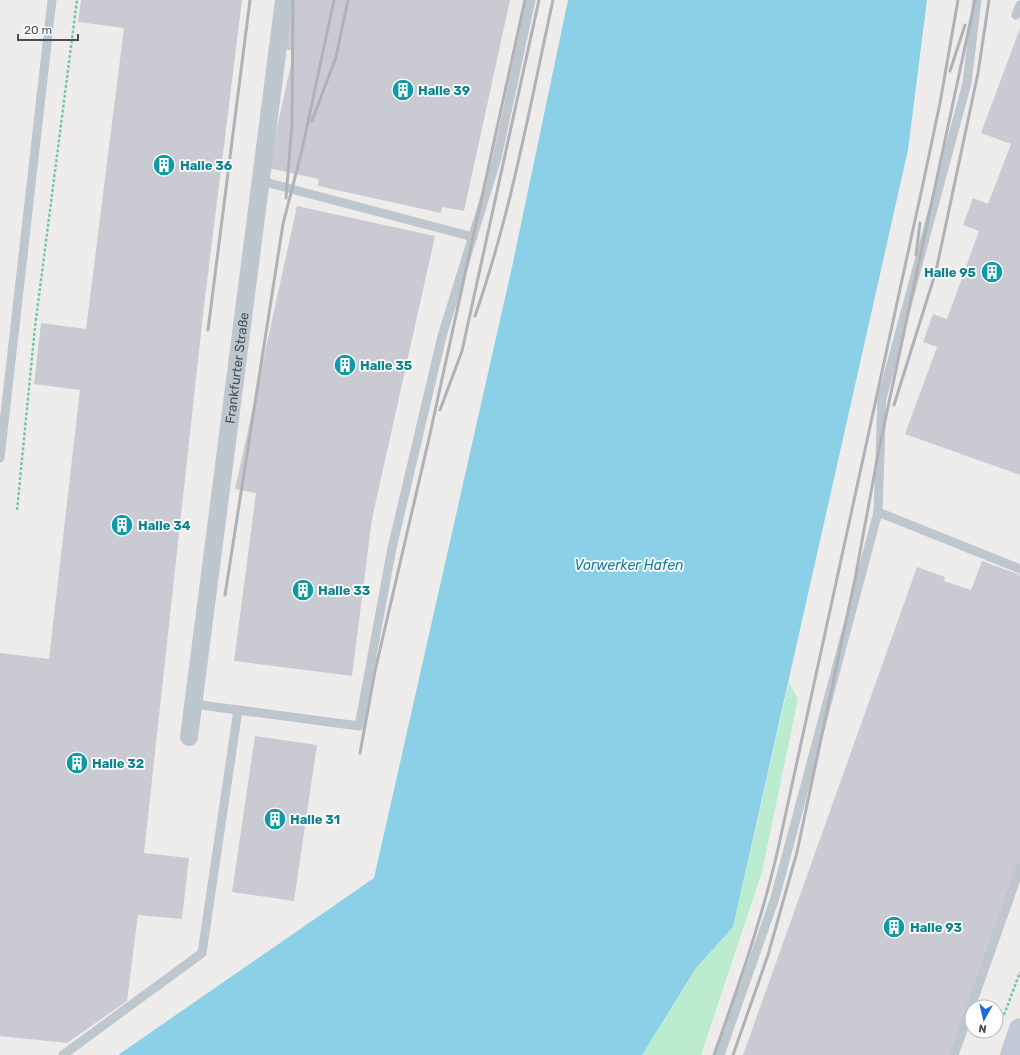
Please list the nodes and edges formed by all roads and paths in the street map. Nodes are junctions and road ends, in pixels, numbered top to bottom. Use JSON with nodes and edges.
{"nodes":[{"id":1,"x":52,"y":0,"type":"edge"},
{"id":2,"x":77,"y":0,"type":"edge"},
{"id":3,"x":284,"y":0,"type":"edge"},
{"id":4,"x":531,"y":0,"type":"edge"},
{"id":5,"x":976,"y":0,"type":"edge"},
{"id":6,"x":1020,"y":5,"type":"edge"},
{"id":7,"x":1016,"y":15,"type":"dead end"},
{"id":8,"x":261,"y":181,"type":"junction"},
{"id":9,"x":473,"y":237,"type":"junction"},
{"id":10,"x":2,"y":417,"type":"edge"},
{"id":11,"x":0,"y":458,"type":"edge"},
{"id":12,"x":17,"y":510,"type":"dead end"},
{"id":13,"x":878,"y":512,"type":"junction"},
{"id":14,"x":1020,"y":569,"type":"edge"},
{"id":15,"x":193,"y":704,"type":"junction"},
{"id":16,"x":238,"y":710,"type":"junction"},
{"id":17,"x":189,"y":737,"type":"dead end"},
{"id":18,"x":1020,"y":868,"type":"edge"},
{"id":19,"x":1020,"y":1029,"type":"edge"},
{"id":20,"x":63,"y":1055,"type":"edge"},
{"id":21,"x":720,"y":1055,"type":"edge"},
{"id":22,"x":954,"y":1055,"type":"edge"},
{"id":23,"x":1010,"y":1055,"type":"edge"}],
"edges":[{"from":1,"to":10,"type":"lane"},
{"from":2,"to":12,"type":"path"},
{"from":3,"to":8,"type":"street","name":"Frankfurter Straße"},
{"from":4,"to":9,"type":"lane"},
{"from":5,"to":13,"type":"lane"},
{"from":6,"to":7,"type":"lane"},
{"from":8,"to":9,"type":"lane"},
{"from":8,"to":15,"type":"street","name":"Frankfurter Straße"},
{"from":9,"to":16,"type":"lane"},
{"from":10,"to":11,"type":"lane"},
{"from":13,"to":14,"type":"lane"},
{"from":13,"to":21,"type":"lane"},
{"from":15,"to":16,"type":"lane"},
{"from":15,"to":17,"type":"street","name":"Frankfurter Straße"},
{"from":16,"to":20,"type":"lane"},
{"from":18,"to":22,"type":"lane"},
{"from":19,"to":23,"type":"street"}]}
